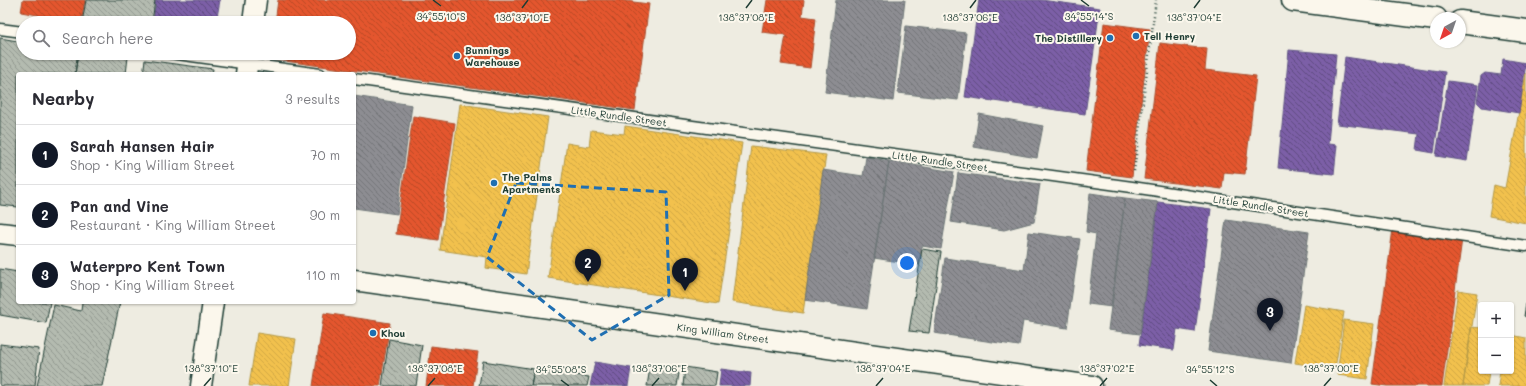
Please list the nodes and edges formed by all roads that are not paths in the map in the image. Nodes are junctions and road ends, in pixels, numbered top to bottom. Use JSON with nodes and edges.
{"nodes":[{"id":1,"x":256,"y":0,"type":"edge"},
{"id":2,"x":1293,"y":0,"type":"edge"},
{"id":3,"x":254,"y":16,"type":"edge"},
{"id":4,"x":1430,"y":18,"type":"edge"},
{"id":5,"x":1466,"y":23,"type":"edge"},
{"id":6,"x":0,"y":29,"type":"edge"},
{"id":7,"x":16,"y":31,"type":"edge"},
{"id":8,"x":1526,"y":31,"type":"edge"},
{"id":9,"x":220,"y":60,"type":"edge"},
{"id":10,"x":248,"y":64,"type":"edge"},
{"id":11,"x":306,"y":72,"type":"edge"},
{"id":12,"x":356,"y":79,"type":"edge"},
{"id":13,"x":0,"y":232,"type":"edge"},
{"id":14,"x":16,"y":235,"type":"edge"},
{"id":15,"x":1526,"y":246,"type":"edge"},
{"id":16,"x":356,"y":280,"type":"edge"},
{"id":17,"x":213,"y":304,"type":"edge"},
{"id":18,"x":201,"y":386,"type":"edge"},
{"id":19,"x":1092,"y":386,"type":"edge"}],
"edges":[{"from":1,"to":3,"type":"street"},
{"from":2,"to":4,"type":"street"},
{"from":5,"to":8,"type":"street"},
{"from":6,"to":7,"type":"lane"},
{"from":9,"to":10,"type":"lane"},
{"from":10,"to":11,"type":"lane"},
{"from":12,"to":15,"type":"lane","name":"Little Rundle Street"},
{"from":13,"to":14,"type":"street"},
{"from":16,"to":19,"type":"street","name":"King William Street"},
{"from":17,"to":18,"type":"street"}]}
